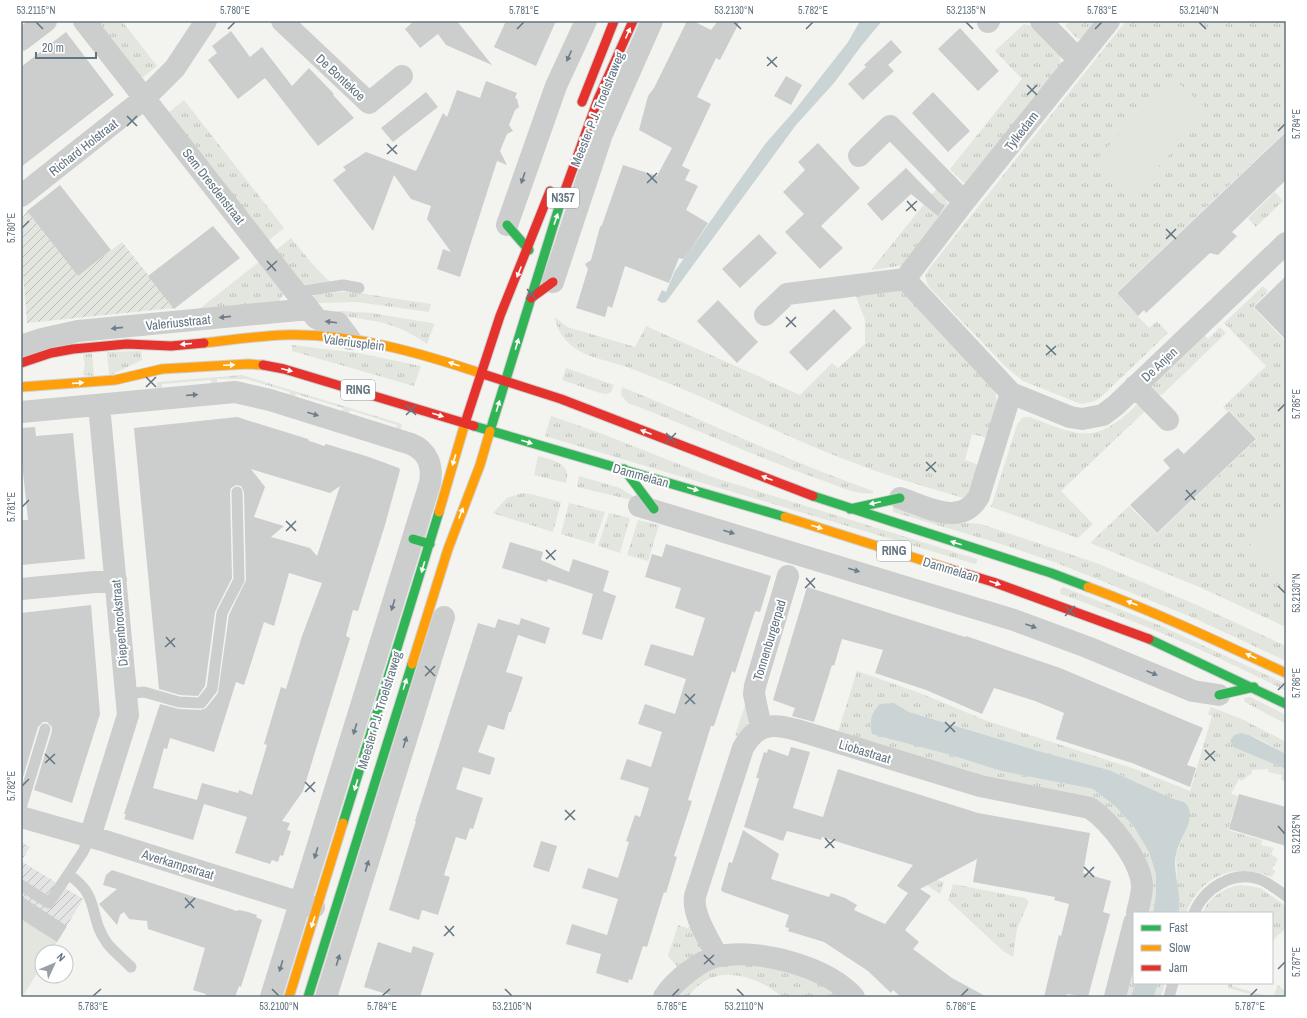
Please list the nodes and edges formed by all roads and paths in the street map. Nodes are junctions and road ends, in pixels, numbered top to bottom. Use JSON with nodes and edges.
{"nodes":[{"id":1,"x":46,"y":21,"type":"edge"},
{"id":2,"x":84,"y":21,"type":"edge"},
{"id":3,"x":206,"y":21,"type":"edge"},
{"id":4,"x":282,"y":21,"type":"edge"},
{"id":5,"x":586,"y":21,"type":"edge"},
{"id":6,"x":614,"y":21,"type":"edge"},
{"id":7,"x":633,"y":21,"type":"edge"},
{"id":8,"x":652,"y":21,"type":"edge"},
{"id":9,"x":1042,"y":21,"type":"edge"},
{"id":10,"x":1109,"y":21,"type":"edge"},
{"id":11,"x":21,"y":40,"type":"edge"},
{"id":12,"x":1078,"y":59,"type":"junction"},
{"id":13,"x":402,"y":76,"type":"dead end"},
{"id":14,"x":145,"y":98,"type":"junction"},
{"id":15,"x":578,"y":113,"type":"dead end"},
{"id":16,"x":859,"y":156,"type":"dead end"},
{"id":17,"x":552,"y":185,"type":"dead end"},
{"id":18,"x":21,"y":196,"type":"edge"},
{"id":19,"x":964,"y":202,"type":"junction"},
{"id":20,"x":507,"y":225,"type":"joint"},
{"id":21,"x":1285,"y":245,"type":"edge"},
{"id":22,"x":528,"y":250,"type":"junction"},
{"id":23,"x":905,"y":280,"type":"junction"},
{"id":24,"x":553,"y":282,"type":"joint"},
{"id":25,"x":359,"y":288,"type":"dead end"},
{"id":26,"x":531,"y":298,"type":"junction"},
{"id":27,"x":303,"y":300,"type":"junction"},
{"id":28,"x":765,"y":315,"type":"dead end"},
{"id":29,"x":225,"y":340,"type":"joint"},
{"id":30,"x":350,"y":340,"type":"junction"},
{"id":31,"x":21,"y":346,"type":"edge"},
{"id":32,"x":54,"y":347,"type":"junction"},
{"id":33,"x":74,"y":358,"type":"dead end"},
{"id":34,"x":21,"y":363,"type":"edge"},
{"id":35,"x":480,"y":373,"type":"junction"},
{"id":36,"x":69,"y":375,"type":"dead end"},
{"id":37,"x":135,"y":377,"type":"junction"},
{"id":38,"x":506,"y":381,"type":"junction"},
{"id":39,"x":42,"y":385,"type":"junction"},
{"id":40,"x":1135,"y":386,"type":"junction"},
{"id":41,"x":21,"y":387,"type":"edge"},
{"id":42,"x":1011,"y":393,"type":"junction"},
{"id":43,"x":138,"y":400,"type":"junction"},
{"id":44,"x":99,"y":405,"type":"junction"},
{"id":45,"x":21,"y":412,"type":"edge"},
{"id":46,"x":1168,"y":420,"type":"dead end"},
{"id":47,"x":465,"y":423,"type":"junction"},
{"id":48,"x":490,"y":431,"type":"junction"},
{"id":49,"x":624,"y":469,"type":"junction"},
{"id":50,"x":237,"y":492,"type":"dead end"},
{"id":51,"x":900,"y":498,"type":"joint"},
{"id":52,"x":646,"y":507,"type":"joint"},
{"id":53,"x":850,"y":509,"type":"junction"},
{"id":54,"x":422,"y":542,"type":"junction"},
{"id":55,"x":788,"y":576,"type":"dead end"},
{"id":56,"x":116,"y":580,"type":"junction"},
{"id":57,"x":21,"y":589,"type":"edge"},
{"id":58,"x":433,"y":599,"type":"junction"},
{"id":59,"x":444,"y":617,"type":"joint"},
{"id":60,"x":1286,"y":673,"type":"edge"},
{"id":61,"x":1254,"y":687,"type":"junction"},
{"id":62,"x":125,"y":694,"type":"junction"},
{"id":63,"x":1219,"y":695,"type":"joint"},
{"id":64,"x":1286,"y":704,"type":"edge"},
{"id":65,"x":761,"y":728,"type":"junction"},
{"id":66,"x":45,"y":729,"type":"dead end"},
{"id":67,"x":21,"y":808,"type":"edge"},
{"id":68,"x":21,"y":817,"type":"edge"},
{"id":69,"x":90,"y":837,"type":"junction"},
{"id":70,"x":69,"y":874,"type":"junction"},
{"id":71,"x":21,"y":885,"type":"edge"},
{"id":72,"x":1286,"y":896,"type":"edge"},
{"id":73,"x":326,"y":910,"type":"junction"},
{"id":74,"x":1137,"y":912,"type":"edge"},
{"id":75,"x":1195,"y":912,"type":"edge"},
{"id":76,"x":1133,"y":927,"type":"edge"},
{"id":77,"x":717,"y":956,"type":"junction"},
{"id":78,"x":131,"y":967,"type":"dead end"},
{"id":79,"x":1173,"y":984,"type":"edge"},
{"id":80,"x":271,"y":997,"type":"edge"},
{"id":81,"x":290,"y":997,"type":"edge"},
{"id":82,"x":308,"y":997,"type":"edge"},
{"id":83,"x":326,"y":997,"type":"edge"},
{"id":84,"x":664,"y":997,"type":"edge"},
{"id":85,"x":854,"y":997,"type":"edge"},
{"id":86,"x":1115,"y":997,"type":"edge"},
{"id":87,"x":1169,"y":997,"type":"edge"}],
"edges":[{"from":1,"to":11,"type":"street"},
{"from":2,"to":14,"type":"street","name":"Sem Dresdenstraat"},
{"from":3,"to":14,"type":"street"},
{"from":4,"to":13,"type":"street","name":"De Bontekoe"},
{"from":5,"to":20,"type":"street","one_way":true},
{"from":6,"to":15,"type":"main road","name":"Meester P.J. Troelstraweg"},
{"from":26,"to":7,"type":"main road","name":"Meester P.J. Troelstraweg","number":"N357","one_way":true},
{"from":8,"to":24,"type":"street","name":"Meester P.J. Troelstraweg"},
{"from":9,"to":12,"type":"street"},
{"from":10,"to":12,"type":"street","name":"Tylkedam"},
{"from":12,"to":19,"type":"street","name":"Tylkedam"},
{"from":14,"to":18,"type":"street","name":"Richard Holstraat"},
{"from":14,"to":27,"type":"street","name":"Sem Dresdenstraat"},
{"from":16,"to":19,"type":"street"},
{"from":17,"to":22,"type":"main road","number":"N357"},
{"from":19,"to":23,"type":"street","name":"Tylkedam"},
{"from":20,"to":22,"type":"main road"},
{"from":21,"to":40,"type":"street","name":"De Anjen"},
{"from":22,"to":35,"type":"main road","number":"N357","one_way":true},
{"from":23,"to":28,"type":"street"},
{"from":23,"to":42,"type":"street"},
{"from":24,"to":26,"type":"main road"},
{"from":25,"to":27,"type":"lane"},
{"from":38,"to":26,"type":"main road","name":"Meester P.J. Troelstraweg","number":"N357","one_way":true},
{"from":30,"to":27,"type":"street","name":"Sem Dresdenstraat","one_way":true},
{"from":27,"to":32,"type":"street","name":"Valeriusstraat","one_way":true},
{"from":29,"to":30,"type":"main road","name":"Valeriusplein","number":"RING"},
{"from":29,"to":32,"type":"main road","name":"Valeriusstraat","number":"RING","one_way":true},
{"from":35,"to":30,"type":"main road","name":"Valeriusplein","number":"RING","one_way":true},
{"from":31,"to":32,"type":"street","name":"Valeriusstraat"},
{"from":32,"to":33,"type":"main road"},
{"from":32,"to":34,"type":"main road","name":"Valeriusstraat","number":"RING"},
{"from":35,"to":38,"type":"main road","name":"Valeriusplein","number":"RING"},
{"from":35,"to":47,"type":"main road","number":"N357"},
{"from":36,"to":39,"type":"main road"},
{"from":39,"to":37,"type":"main road","number":"RING","one_way":true},
{"from":37,"to":43,"type":"street"},
{"from":37,"to":47,"type":"main road","number":"RING","one_way":true},
{"from":48,"to":38,"type":"main road","number":"N357","one_way":true},
{"from":53,"to":38,"type":"main road","name":"Dammelaan","number":"RING","one_way":true},
{"from":39,"to":41,"type":"main road","number":"RING"},
{"from":40,"to":42,"type":"street","name":"De Anjen"},
{"from":40,"to":46,"type":"street"},
{"from":42,"to":51,"type":"street"},
{"from":43,"to":44,"type":"street"},
{"from":43,"to":54,"type":"street","name":"Meester P.J. Troelstraweg","one_way":true},
{"from":44,"to":45,"type":"street"},
{"from":44,"to":56,"type":"street","name":"Diepenbrockstraat"},
{"from":47,"to":48,"type":"main road","number":"RING"},
{"from":47,"to":54,"type":"main road","name":"Meester P.J. Troelstraweg","one_way":true},
{"from":48,"to":49,"type":"main road","name":"Dammelaan","number":"RING","one_way":true},
{"from":58,"to":48,"type":"main road","name":"Meester P.J. Troelstraweg","one_way":true},
{"from":49,"to":52,"type":"main road"},
{"from":49,"to":61,"type":"main road","name":"Dammelaan","number":"RING","one_way":true},
{"from":50,"to":62,"type":"lane"},
{"from":51,"to":53,"type":"main road","one_way":true},
{"from":52,"to":63,"type":"street","one_way":true},
{"from":60,"to":53,"type":"main road","name":"Dammelaan","number":"RING","one_way":true},
{"from":54,"to":73,"type":"street","name":"Meester P.J. Troelstraweg","one_way":true},
{"from":55,"to":65,"type":"street","name":"Tonnenburgerpad"},
{"from":56,"to":57,"type":"street"},
{"from":56,"to":62,"type":"street","name":"Diepenbrockstraat"},
{"from":58,"to":59,"type":"main road"},
{"from":73,"to":58,"type":"main road","name":"Meester P.J. Troelstraweg","one_way":true},
{"from":73,"to":59,"type":"street","name":"Meester P.J. Troelstraweg","one_way":true},
{"from":61,"to":63,"type":"main road"},
{"from":61,"to":64,"type":"main road","name":"Dammelaan","number":"RING"},
{"from":62,"to":69,"type":"street","name":"Diepenbrockstraat"},
{"from":65,"to":74,"type":"street","name":"Liobastraat"},
{"from":65,"to":77,"type":"street"},
{"from":66,"to":67,"type":"lane"},
{"from":68,"to":69,"type":"street","name":"Averkampstraat"},
{"from":69,"to":70,"type":"lane"},
{"from":69,"to":73,"type":"street","name":"Averkampstraat"},
{"from":70,"to":71,"type":"lane"},
{"from":70,"to":78,"type":"lane"},
{"from":72,"to":75,"type":"lane"},
{"from":73,"to":80,"type":"street","name":"Meester P.J. Troelstraweg","one_way":true},
{"from":73,"to":81,"type":"main road","name":"Meester P.J. Troelstraweg","one_way":true},
{"from":73,"to":82,"type":"main road","name":"Meester P.J. Troelstraweg"},
{"from":83,"to":73,"type":"street","name":"Meester P.J. Troelstraweg","one_way":true},
{"from":76,"to":86,"type":"street"},
{"from":77,"to":84,"type":"street"},
{"from":77,"to":85,"type":"street"},
{"from":79,"to":87,"type":"lane"}]}
